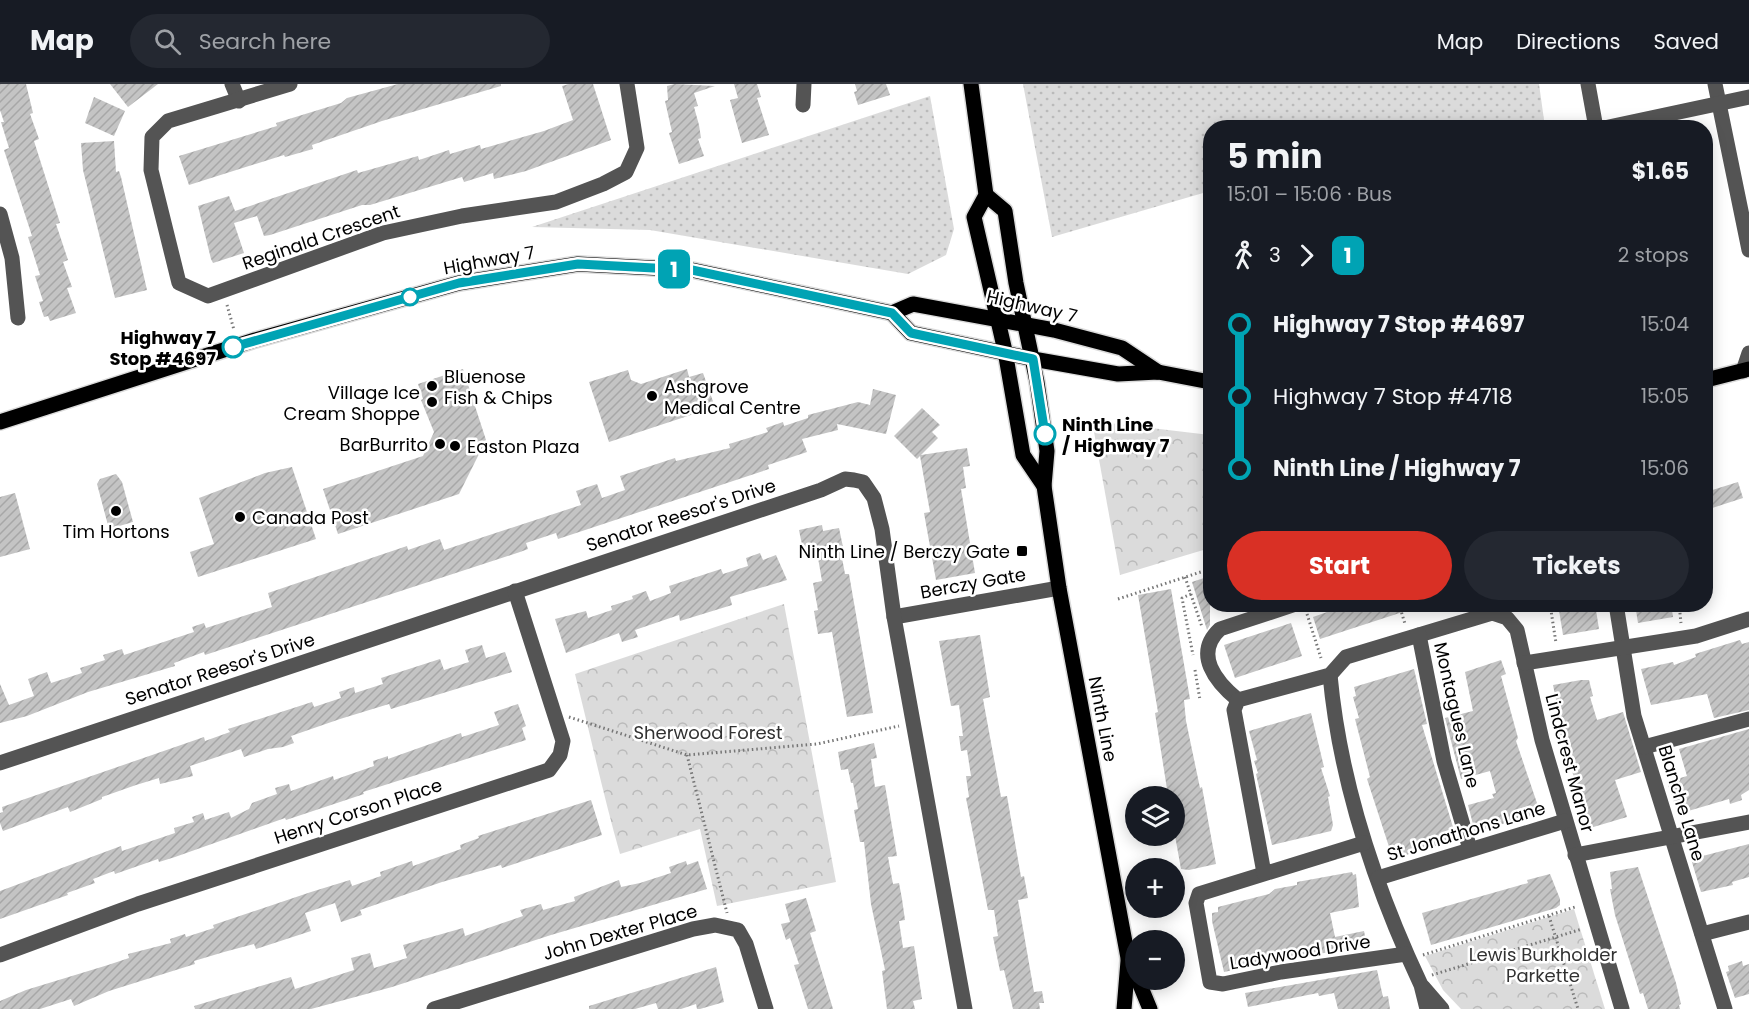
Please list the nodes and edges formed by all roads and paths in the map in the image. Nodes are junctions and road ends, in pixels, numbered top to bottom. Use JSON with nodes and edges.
{"nodes":[{"id":1,"x":232,"y":84,"type":"edge"},
{"id":2,"x":290,"y":84,"type":"edge"},
{"id":3,"x":627,"y":84,"type":"edge"},
{"id":4,"x":804,"y":84,"type":"edge"},
{"id":5,"x":970,"y":84,"type":"edge"},
{"id":6,"x":1588,"y":84,"type":"edge"},
{"id":7,"x":1715,"y":84,"type":"edge"},
{"id":8,"x":1749,"y":98,"type":"edge"},
{"id":9,"x":239,"y":101,"type":"junction"},
{"id":10,"x":1718,"y":102,"type":"junction"},
{"id":11,"x":803,"y":105,"type":"dead end"},
{"id":12,"x":1595,"y":120,"type":"edge"},
{"id":13,"x":1639,"y":120,"type":"edge"},
{"id":14,"x":986,"y":195,"type":"junction"},
{"id":15,"x":0,"y":214,"type":"edge"},
{"id":16,"x":1749,"y":250,"type":"edge"},
{"id":17,"x":224,"y":292,"type":"junction"},
{"id":18,"x":892,"y":313,"type":"junction"},
{"id":19,"x":18,"y":318,"type":"dead end"},
{"id":20,"x":995,"y":318,"type":"junction"},
{"id":21,"x":1025,"y":324,"type":"junction"},
{"id":22,"x":234,"y":330,"type":"dead end"},
{"id":23,"x":1005,"y":351,"type":"junction"},
{"id":24,"x":1749,"y":353,"type":"edge"},
{"id":25,"x":1033,"y":359,"type":"junction"},
{"id":26,"x":1746,"y":370,"type":"edge"},
{"id":27,"x":1158,"y":372,"type":"junction"},
{"id":28,"x":1713,"y":378,"type":"edge"},
{"id":29,"x":1203,"y":381,"type":"edge"},
{"id":30,"x":0,"y":422,"type":"edge"},
{"id":31,"x":1044,"y":486,"type":"junction"},
{"id":32,"x":1203,"y":571,"type":"edge"},
{"id":33,"x":1185,"y":577,"type":"junction"},
{"id":34,"x":1059,"y":588,"type":"junction"},
{"id":35,"x":515,"y":591,"type":"junction"},
{"id":36,"x":1191,"y":594,"type":"junction"},
{"id":37,"x":1118,"y":599,"type":"dead end"},
{"id":38,"x":1286,"y":612,"type":"edge"},
{"id":39,"x":1306,"y":612,"type":"edge"},
{"id":40,"x":1401,"y":612,"type":"edge"},
{"id":41,"x":1551,"y":612,"type":"edge"},
{"id":42,"x":1617,"y":612,"type":"edge"},
{"id":43,"x":1680,"y":612,"type":"edge"},
{"id":44,"x":894,"y":616,"type":"junction"},
{"id":45,"x":1749,"y":619,"type":"edge"},
{"id":46,"x":1682,"y":623,"type":"dead end"},
{"id":47,"x":1405,"y":624,"type":"dead end"},
{"id":48,"x":1204,"y":631,"type":"dead end"},
{"id":49,"x":1419,"y":635,"type":"junction"},
{"id":50,"x":1556,"y":643,"type":"dead end"},
{"id":51,"x":1623,"y":649,"type":"junction"},
{"id":52,"x":1193,"y":658,"type":"dead end"},
{"id":53,"x":1321,"y":658,"type":"dead end"},
{"id":54,"x":1524,"y":663,"type":"junction"},
{"id":55,"x":1195,"y":668,"type":"dead end"},
{"id":56,"x":1330,"y":675,"type":"junction"},
{"id":57,"x":1200,"y":700,"type":"dead end"},
{"id":58,"x":1238,"y":700,"type":"junction"},
{"id":59,"x":554,"y":712,"type":"junction"},
{"id":60,"x":1749,"y":719,"type":"edge"},
{"id":61,"x":913,"y":724,"type":"junction"},
{"id":62,"x":1644,"y":747,"type":"junction"},
{"id":63,"x":687,"y":755,"type":"junction"},
{"id":64,"x":0,"y":763,"type":"edge"},
{"id":65,"x":1565,"y":821,"type":"junction"},
{"id":66,"x":1749,"y":822,"type":"edge"},
{"id":67,"x":1672,"y":837,"type":"junction"},
{"id":68,"x":1364,"y":843,"type":"junction"},
{"id":69,"x":1470,"y":849,"type":"junction"},
{"id":70,"x":1575,"y":855,"type":"junction"},
{"id":71,"x":1264,"y":873,"type":"junction"},
{"id":72,"x":1378,"y":878,"type":"junction"},
{"id":73,"x":1575,"y":907,"type":"dead end"},
{"id":74,"x":1549,"y":916,"type":"junction"},
{"id":75,"x":1749,"y":922,"type":"edge"},
{"id":76,"x":731,"y":928,"type":"junction"},
{"id":77,"x":1582,"y":929,"type":"dead end"},
{"id":78,"x":1702,"y":934,"type":"junction"},
{"id":79,"x":1556,"y":936,"type":"junction"},
{"id":80,"x":1125,"y":942,"type":"edge"},
{"id":81,"x":1406,"y":954,"type":"junction"},
{"id":82,"x":0,"y":955,"type":"edge"},
{"id":83,"x":1423,"y":955,"type":"dead end"},
{"id":84,"x":1426,"y":980,"type":"junction"},
{"id":85,"x":1125,"y":990,"type":"edge"},
{"id":86,"x":1142,"y":990,"type":"edge"},
{"id":87,"x":434,"y":1009,"type":"edge"},
{"id":88,"x":766,"y":1009,"type":"edge"},
{"id":89,"x":965,"y":1009,"type":"edge"},
{"id":90,"x":1124,"y":1009,"type":"edge"},
{"id":91,"x":1150,"y":1009,"type":"edge"},
{"id":92,"x":1427,"y":1009,"type":"edge"},
{"id":93,"x":1442,"y":1009,"type":"edge"},
{"id":94,"x":1578,"y":1009,"type":"edge"},
{"id":95,"x":1622,"y":1009,"type":"edge"},
{"id":96,"x":1725,"y":1009,"type":"edge"}],
"edges":[{"from":1,"to":9,"type":"street"},
{"from":2,"to":9,"type":"street"},
{"from":3,"to":17,"type":"street","name":"Reginald Crescent"},
{"from":4,"to":11,"type":"street"},
{"from":5,"to":14,"type":"main road"},
{"from":6,"to":12,"type":"street"},
{"from":7,"to":10,"type":"street"},
{"from":8,"to":10,"type":"street"},
{"from":9,"to":17,"type":"street","name":"Reginald Crescent"},
{"from":10,"to":13,"type":"street"},
{"from":10,"to":16,"type":"street"},
{"from":14,"to":20,"type":"main road","name":"Ninth Line"},
{"from":14,"to":21,"type":"main road","name":"Ninth Line"},
{"from":15,"to":19,"type":"street"},
{"from":17,"to":22,"type":"path"},
{"from":18,"to":20,"type":"main road","name":"Highway 7"},
{"from":18,"to":23,"type":"main road","name":"Highway 7"},
{"from":18,"to":30,"type":"main road","name":"Highway 7"},
{"from":20,"to":21,"type":"main road","name":"Highway 7"},
{"from":20,"to":23,"type":"main road","name":"Ninth Line"},
{"from":21,"to":25,"type":"main road","name":"Ninth Line"},
{"from":21,"to":27,"type":"main road","name":"Highway 7"},
{"from":23,"to":25,"type":"main road","name":"Highway 7"},
{"from":23,"to":31,"type":"main road","name":"Ninth Line"},
{"from":24,"to":26,"type":"street"},
{"from":25,"to":27,"type":"main road","name":"Highway 7"},
{"from":25,"to":31,"type":"main road","name":"Ninth Line"},
{"from":26,"to":28,"type":"main road"},
{"from":27,"to":29,"type":"main road","name":"Highway 7"},
{"from":31,"to":34,"type":"main road","name":"Ninth Line"},
{"from":32,"to":33,"type":"path"},
{"from":33,"to":36,"type":"path"},
{"from":33,"to":37,"type":"path"},
{"from":34,"to":44,"type":"street","name":"Berczy Gate"},
{"from":34,"to":80,"type":"main road","name":"Ninth Line"},
{"from":35,"to":44,"type":"street","name":"Senator Reesor's Drive"},
{"from":35,"to":59,"type":"street","name":"Henry Corson Place"},
{"from":35,"to":64,"type":"street","name":"Senator Reesor's Drive"},
{"from":36,"to":48,"type":"path"},
{"from":36,"to":52,"type":"path"},
{"from":38,"to":58,"type":"street"},
{"from":39,"to":53,"type":"path"},
{"from":40,"to":47,"type":"path"},
{"from":41,"to":50,"type":"path"},
{"from":42,"to":51,"type":"street","name":"Blanche Lane"},
{"from":43,"to":46,"type":"path"},
{"from":44,"to":61,"type":"street","name":"Senator Reesor's Drive"},
{"from":45,"to":51,"type":"street"},
{"from":49,"to":54,"type":"street","name":"Lindcrest Manor"},
{"from":49,"to":56,"type":"street","name":"Montagues Lane"},
{"from":49,"to":69,"type":"street","name":"Montagues Lane"},
{"from":51,"to":54,"type":"street"},
{"from":51,"to":62,"type":"street","name":"Blanche Lane"},
{"from":54,"to":65,"type":"street","name":"Lindcrest Manor"},
{"from":55,"to":57,"type":"path"},
{"from":56,"to":58,"type":"street","name":"Montagues Lane"},
{"from":56,"to":68,"type":"street"},
{"from":58,"to":71,"type":"street"},
{"from":59,"to":63,"type":"path"},
{"from":59,"to":82,"type":"street","name":"Henry Corson Place"},
{"from":60,"to":62,"type":"street"},
{"from":61,"to":63,"type":"path"},
{"from":61,"to":89,"type":"street","name":"Senator Reesor's Drive"},
{"from":62,"to":67,"type":"street","name":"Blanche Lane"},
{"from":63,"to":76,"type":"path"},
{"from":65,"to":69,"type":"street","name":"St Jonathons Lane"},
{"from":65,"to":70,"type":"street","name":"Lindcrest Manor"},
{"from":66,"to":67,"type":"street"},
{"from":67,"to":70,"type":"street"},
{"from":67,"to":78,"type":"street","name":"Blanche Lane"},
{"from":68,"to":71,"type":"street","name":"Ladywood Drive"},
{"from":68,"to":72,"type":"street"},
{"from":69,"to":72,"type":"street","name":"St Jonathons Lane"},
{"from":70,"to":95,"type":"street","name":"Lindcrest Manor"},
{"from":71,"to":81,"type":"street","name":"Ladywood Drive"},
{"from":72,"to":81,"type":"street"},
{"from":73,"to":74,"type":"path"},
{"from":74,"to":79,"type":"path"},
{"from":74,"to":83,"type":"path"},
{"from":75,"to":78,"type":"street"},
{"from":76,"to":87,"type":"street","name":"John Dexter Place"},
{"from":76,"to":88,"type":"street"},
{"from":77,"to":79,"type":"path"},
{"from":78,"to":96,"type":"street","name":"Blanche Lane"},
{"from":79,"to":84,"type":"path"},
{"from":79,"to":94,"type":"path"},
{"from":81,"to":84,"type":"street"},
{"from":84,"to":92,"type":"street"},
{"from":84,"to":93,"type":"street"},
{"from":85,"to":90,"type":"main road","name":"Ninth Line"},
{"from":86,"to":91,"type":"main road"}]}
